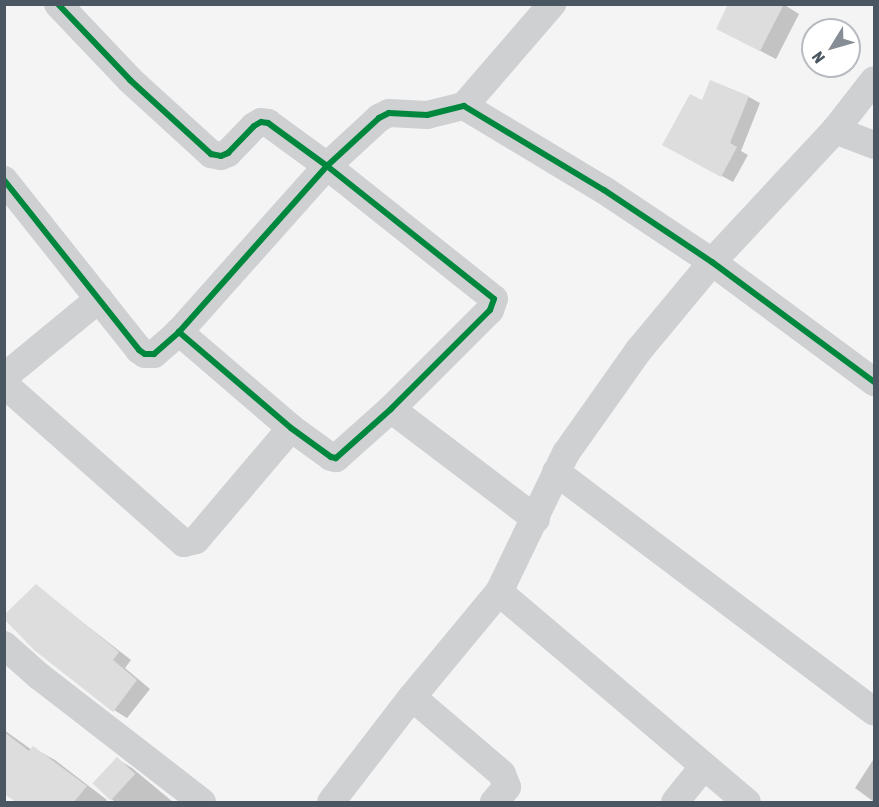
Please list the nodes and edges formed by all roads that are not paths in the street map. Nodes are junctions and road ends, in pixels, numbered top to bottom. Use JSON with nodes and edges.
{"nodes":[{"id":1,"x":58,"y":4,"type":"edge"},
{"id":2,"x":552,"y":4,"type":"edge"},
{"id":3,"x":874,"y":80,"type":"edge"},
{"id":4,"x":464,"y":106,"type":"junction"},
{"id":5,"x":835,"y":130,"type":"junction"},
{"id":6,"x":874,"y":146,"type":"edge"},
{"id":7,"x":327,"y":166,"type":"junction"},
{"id":8,"x":4,"y":180,"type":"edge"},
{"id":9,"x":712,"y":262,"type":"junction"},
{"id":10,"x":99,"y":299,"type":"junction"},
{"id":11,"x":179,"y":332,"type":"junction"},
{"id":12,"x":4,"y":377,"type":"edge"},
{"id":13,"x":874,"y":382,"type":"edge"},
{"id":14,"x":4,"y":384,"type":"edge"},
{"id":15,"x":391,"y":409,"type":"junction"},
{"id":16,"x":291,"y":428,"type":"junction"},
{"id":17,"x":556,"y":472,"type":"junction"},
{"id":18,"x":536,"y":519,"type":"junction"},
{"id":19,"x":499,"y":592,"type":"junction"},
{"id":20,"x":4,"y":645,"type":"edge"},
{"id":21,"x":412,"y":697,"type":"junction"},
{"id":22,"x":874,"y":712,"type":"edge"},
{"id":23,"x":704,"y":766,"type":"junction"},
{"id":24,"x":202,"y":802,"type":"edge"},
{"id":25,"x":331,"y":802,"type":"edge"},
{"id":26,"x":494,"y":802,"type":"edge"},
{"id":27,"x":675,"y":802,"type":"edge"},
{"id":28,"x":747,"y":802,"type":"edge"}],
"edges":[{"from":1,"to":7,"type":"street"},
{"from":2,"to":4,"type":"street"},
{"from":3,"to":5,"type":"street"},
{"from":4,"to":7,"type":"street"},
{"from":4,"to":9,"type":"street"},
{"from":5,"to":6,"type":"street"},
{"from":5,"to":9,"type":"street"},
{"from":7,"to":11,"type":"street"},
{"from":7,"to":15,"type":"street"},
{"from":8,"to":10,"type":"street"},
{"from":9,"to":13,"type":"street"},
{"from":9,"to":17,"type":"street"},
{"from":10,"to":11,"type":"street"},
{"from":10,"to":12,"type":"street"},
{"from":11,"to":16,"type":"street"},
{"from":14,"to":16,"type":"street"},
{"from":15,"to":16,"type":"street"},
{"from":15,"to":18,"type":"street"},
{"from":17,"to":18,"type":"street"},
{"from":17,"to":22,"type":"street"},
{"from":18,"to":19,"type":"street"},
{"from":19,"to":21,"type":"street"},
{"from":19,"to":23,"type":"street"},
{"from":20,"to":24,"type":"street"},
{"from":21,"to":25,"type":"street"},
{"from":21,"to":26,"type":"street"},
{"from":23,"to":27,"type":"street"},
{"from":23,"to":28,"type":"street"}]}
